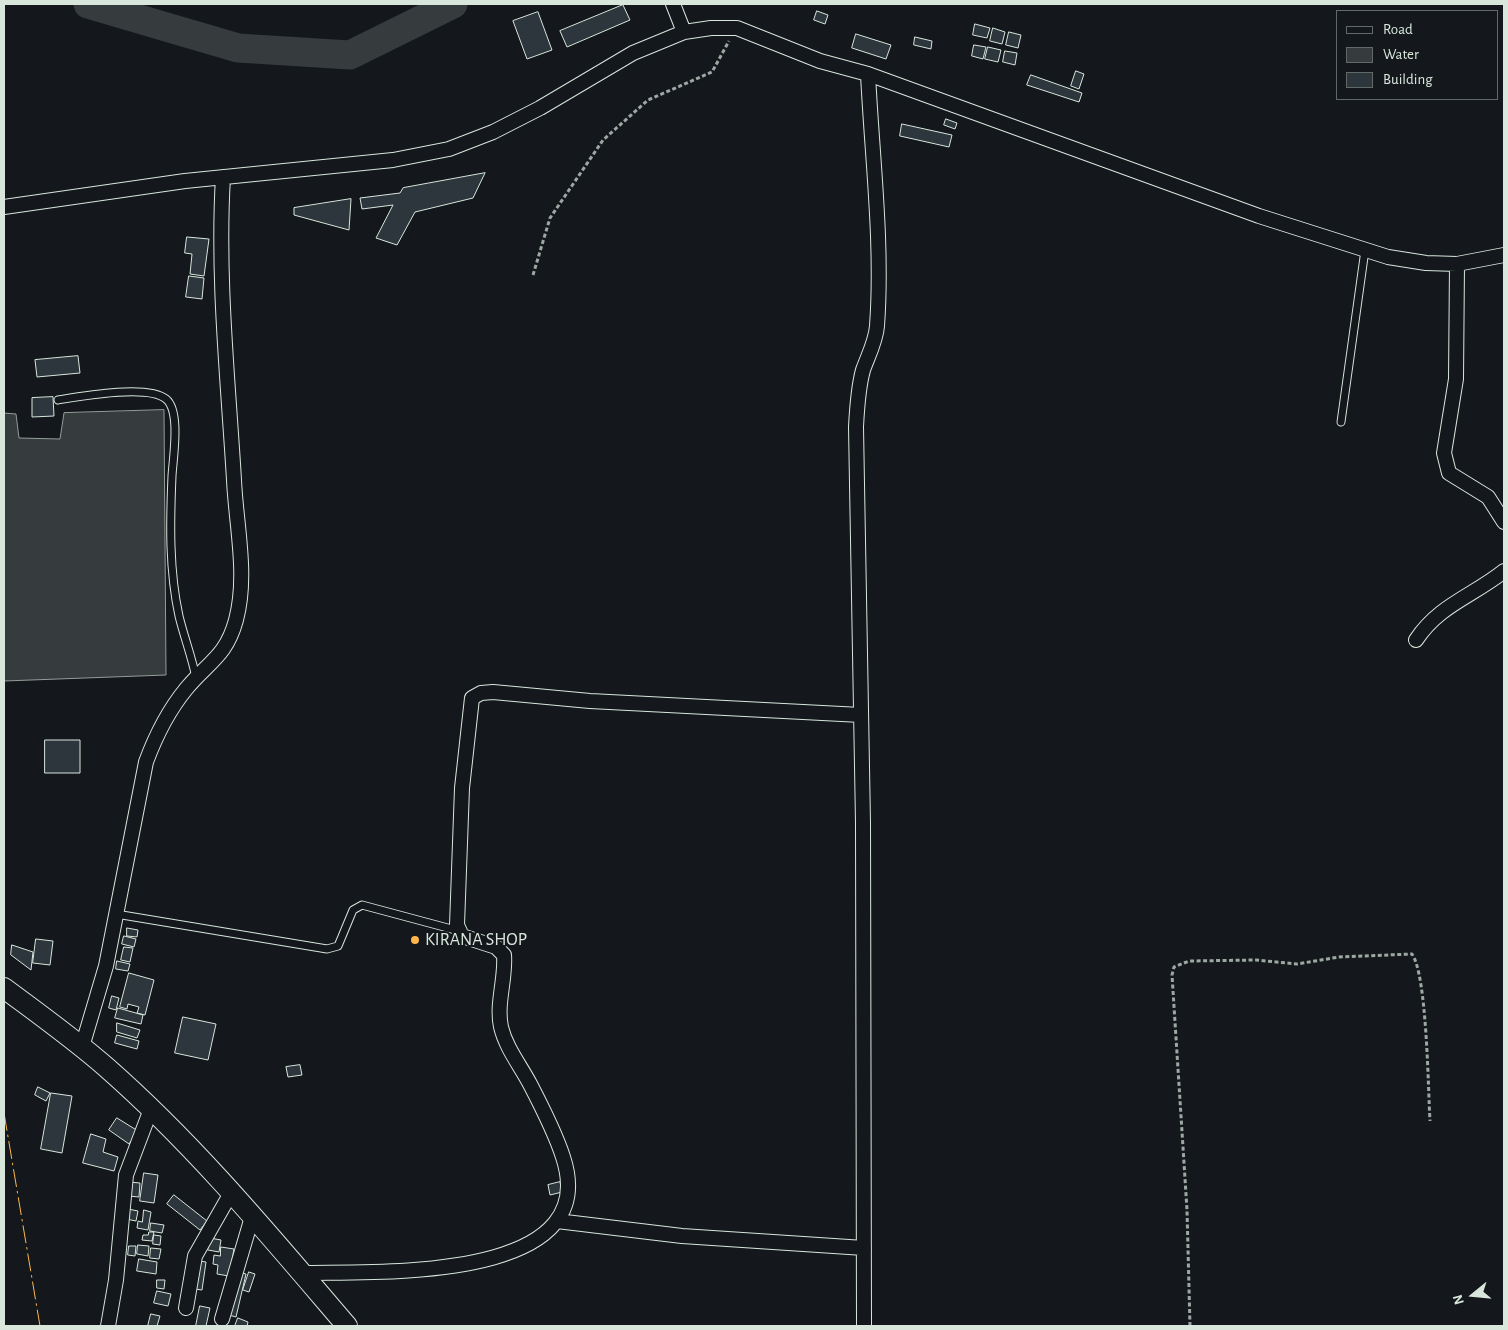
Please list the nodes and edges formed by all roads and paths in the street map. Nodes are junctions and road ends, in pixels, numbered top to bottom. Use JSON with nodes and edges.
{"nodes":[{"id":1,"x":673,"y":4,"type":"edge"},
{"id":2,"x":737,"y":28,"type":"junction"},
{"id":3,"x":684,"y":32,"type":"junction"},
{"id":4,"x":868,"y":74,"type":"junction"},
{"id":5,"x":223,"y":177,"type":"junction"},
{"id":6,"x":4,"y":207,"type":"edge"},
{"id":7,"x":1365,"y":250,"type":"junction"},
{"id":8,"x":1504,"y":256,"type":"edge"},
{"id":9,"x":1457,"y":264,"type":"junction"},
{"id":10,"x":533,"y":275,"type":"dead end"},
{"id":11,"x":58,"y":400,"type":"dead end"},
{"id":12,"x":1341,"y":422,"type":"dead end"},
{"id":13,"x":1504,"y":522,"type":"edge"},
{"id":14,"x":1504,"y":571,"type":"edge"},
{"id":15,"x":1416,"y":640,"type":"dead end"},
{"id":16,"x":196,"y":678,"type":"junction"},
{"id":17,"x":861,"y":715,"type":"junction"},
{"id":18,"x":116,"y":914,"type":"junction"},
{"id":19,"x":459,"y":932,"type":"junction"},
{"id":20,"x":4,"y":988,"type":"edge"},
{"id":21,"x":82,"y":1046,"type":"junction"},
{"id":22,"x":151,"y":1109,"type":"junction"},
{"id":23,"x":1430,"y":1121,"type":"dead end"},
{"id":24,"x":232,"y":1193,"type":"junction"},
{"id":25,"x":252,"y":1217,"type":"junction"},
{"id":26,"x":557,"y":1221,"type":"junction"},
{"id":27,"x":864,"y":1248,"type":"junction"},
{"id":28,"x":302,"y":1273,"type":"junction"},
{"id":29,"x":186,"y":1308,"type":"dead end"},
{"id":30,"x":222,"y":1318,"type":"dead end"},
{"id":31,"x":108,"y":1326,"type":"edge"},
{"id":32,"x":347,"y":1326,"type":"edge"},
{"id":33,"x":864,"y":1326,"type":"edge"},
{"id":34,"x":1190,"y":1326,"type":"edge"}],
"edges":[{"from":1,"to":3,"type":"street"},
{"from":2,"to":3,"type":"street"},
{"from":2,"to":4,"type":"street"},
{"from":2,"to":10,"type":"path"},
{"from":3,"to":5,"type":"street"},
{"from":4,"to":7,"type":"street"},
{"from":4,"to":17,"type":"street"},
{"from":5,"to":6,"type":"street"},
{"from":5,"to":16,"type":"street"},
{"from":7,"to":9,"type":"street"},
{"from":7,"to":12,"type":"lane"},
{"from":8,"to":9,"type":"street"},
{"from":9,"to":13,"type":"street"},
{"from":11,"to":16,"type":"lane"},
{"from":14,"to":15,"type":"street"},
{"from":16,"to":18,"type":"street"},
{"from":17,"to":19,"type":"street"},
{"from":17,"to":27,"type":"street"},
{"from":18,"to":19,"type":"lane"},
{"from":18,"to":21,"type":"street"},
{"from":19,"to":26,"type":"street"},
{"from":20,"to":21,"type":"street"},
{"from":21,"to":22,"type":"street"},
{"from":22,"to":24,"type":"street"},
{"from":22,"to":31,"type":"street"},
{"from":23,"to":34,"type":"path"},
{"from":24,"to":25,"type":"street"},
{"from":24,"to":29,"type":"street"},
{"from":25,"to":28,"type":"street"},
{"from":25,"to":30,"type":"street"},
{"from":26,"to":27,"type":"street"},
{"from":26,"to":28,"type":"street"},
{"from":27,"to":33,"type":"street"},
{"from":28,"to":32,"type":"street"}]}
